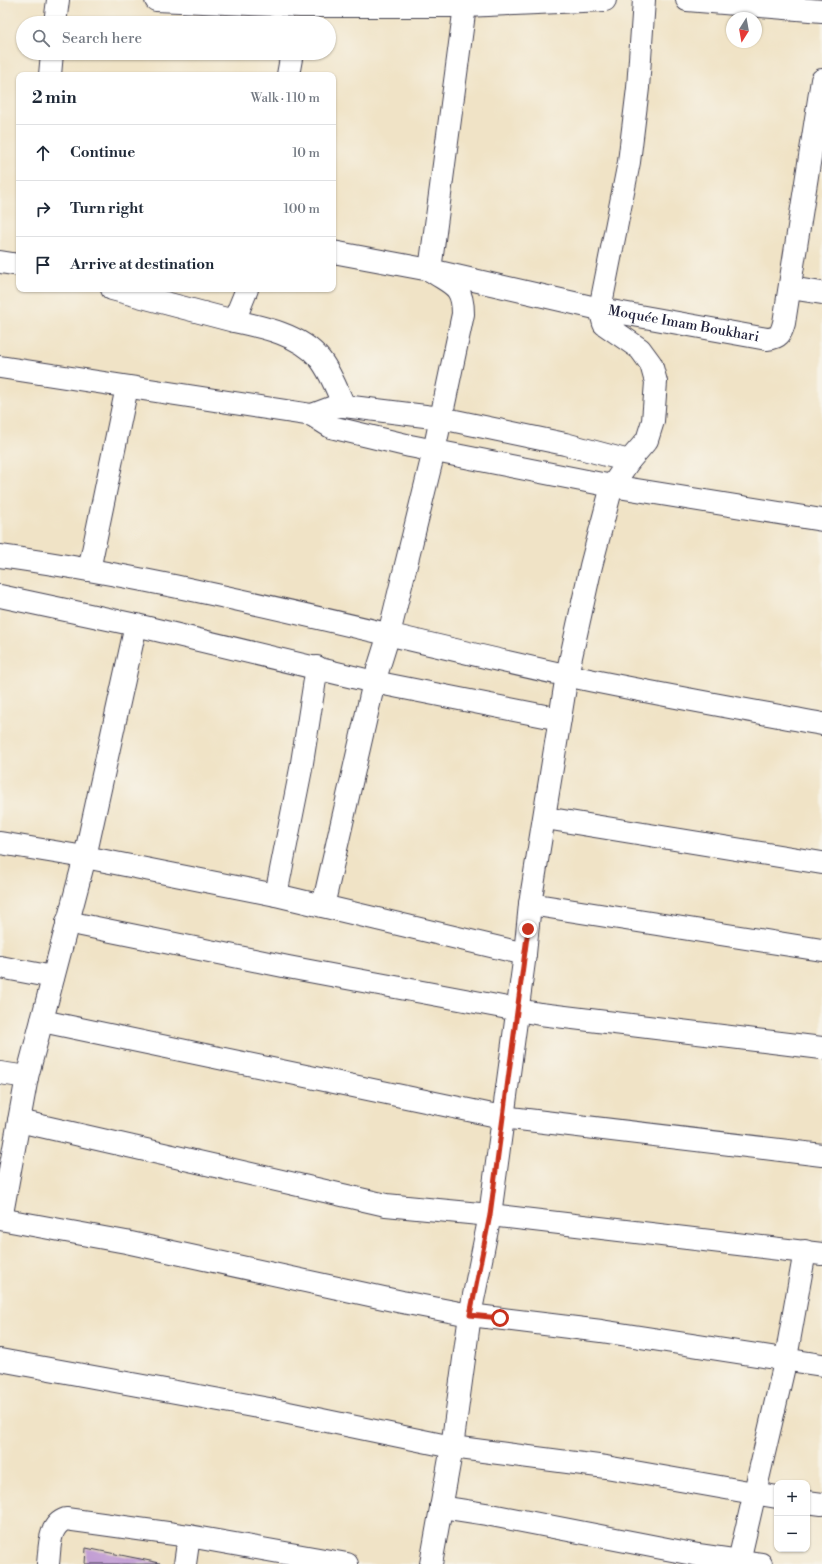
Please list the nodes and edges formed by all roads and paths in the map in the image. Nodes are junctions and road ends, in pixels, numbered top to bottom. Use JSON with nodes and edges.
{"nodes":[{"id":1,"x":58,"y":0,"type":"edge"},
{"id":2,"x":156,"y":0,"type":"edge"},
{"id":3,"x":178,"y":0,"type":"edge"},
{"id":4,"x":605,"y":0,"type":"edge"},
{"id":5,"x":644,"y":0,"type":"edge"},
{"id":6,"x":686,"y":0,"type":"edge"},
{"id":7,"x":328,"y":3,"type":"edge"},
{"id":8,"x":792,"y":4,"type":"edge"},
{"id":9,"x":465,"y":6,"type":"junction"},
{"id":10,"x":822,"y":11,"type":"edge"},
{"id":11,"x":298,"y":14,"type":"edge"},
{"id":12,"x":56,"y":16,"type":"edge"},
{"id":13,"x":51,"y":60,"type":"edge"},
{"id":14,"x":291,"y":60,"type":"edge"},
{"id":15,"x":50,"y":72,"type":"edge"},
{"id":16,"x":289,"y":72,"type":"edge"},
{"id":17,"x":822,"y":80,"type":"edge"},
{"id":18,"x":336,"y":253,"type":"edge"},
{"id":19,"x":0,"y":262,"type":"edge"},
{"id":20,"x":16,"y":265,"type":"edge"},
{"id":21,"x":430,"y":270,"type":"junction"},
{"id":22,"x":790,"y":288,"type":"junction"},
{"id":23,"x":123,"y":292,"type":"edge"},
{"id":24,"x":246,"y":292,"type":"edge"},
{"id":25,"x":822,"y":293,"type":"edge"},
{"id":26,"x":600,"y":309,"type":"junction"},
{"id":27,"x":234,"y":321,"type":"junction"},
{"id":28,"x":0,"y":367,"type":"edge"},
{"id":29,"x":127,"y":387,"type":"junction"},
{"id":30,"x":344,"y":406,"type":"junction"},
{"id":31,"x":312,"y":415,"type":"junction"},
{"id":32,"x":441,"y":418,"type":"junction"},
{"id":33,"x":434,"y":450,"type":"junction"},
{"id":34,"x":629,"y":461,"type":"junction"},
{"id":35,"x":612,"y":486,"type":"junction"},
{"id":36,"x":822,"y":520,"type":"edge"},
{"id":37,"x":0,"y":556,"type":"edge"},
{"id":38,"x":89,"y":570,"type":"junction"},
{"id":39,"x":0,"y":596,"type":"edge"},
{"id":40,"x":136,"y":625,"type":"junction"},
{"id":41,"x":389,"y":634,"type":"junction"},
{"id":42,"x":316,"y":668,"type":"junction"},
{"id":43,"x":567,"y":675,"type":"junction"},
{"id":44,"x":374,"y":682,"type":"junction"},
{"id":45,"x":560,"y":719,"type":"junction"},
{"id":46,"x":822,"y":724,"type":"edge"},
{"id":47,"x":545,"y":818,"type":"junction"},
{"id":48,"x":0,"y":843,"type":"edge"},
{"id":49,"x":85,"y":857,"type":"junction"},
{"id":50,"x":822,"y":863,"type":"edge"},
{"id":51,"x":276,"y":894,"type":"junction"},
{"id":52,"x":530,"y":904,"type":"junction"},
{"id":53,"x":324,"y":906,"type":"junction"},
{"id":54,"x":67,"y":922,"type":"junction"},
{"id":55,"x":822,"y":950,"type":"edge"},
{"id":56,"x":525,"y":954,"type":"junction"},
{"id":57,"x":0,"y":967,"type":"edge"},
{"id":58,"x":53,"y":977,"type":"junction"},
{"id":59,"x":517,"y":1010,"type":"junction"},
{"id":60,"x":42,"y":1021,"type":"junction"},
{"id":61,"x":822,"y":1048,"type":"edge"},
{"id":62,"x":0,"y":1073,"type":"edge"},
{"id":63,"x":27,"y":1077,"type":"junction"},
{"id":64,"x":502,"y":1117,"type":"junction"},
{"id":65,"x":19,"y":1121,"type":"junction"},
{"id":66,"x":822,"y":1155,"type":"edge"},
{"id":67,"x":490,"y":1215,"type":"junction"},
{"id":68,"x":1,"y":1219,"type":"edge"},
{"id":69,"x":814,"y":1252,"type":"edge"},
{"id":70,"x":470,"y":1315,"type":"junction"},
{"id":71,"x":786,"y":1358,"type":"junction"},
{"id":72,"x":0,"y":1360,"type":"edge"},
{"id":73,"x":822,"y":1365,"type":"edge"},
{"id":74,"x":452,"y":1447,"type":"junction"},
{"id":75,"x":753,"y":1493,"type":"junction"},
{"id":76,"x":774,"y":1496,"type":"edge"},
{"id":77,"x":810,"y":1502,"type":"edge"},
{"id":78,"x":822,"y":1504,"type":"edge"},
{"id":79,"x":440,"y":1507,"type":"junction"},
{"id":80,"x":189,"y":1536,"type":"junction"},
{"id":81,"x":739,"y":1561,"type":"junction"},
{"id":82,"x":334,"y":1563,"type":"edge"},
{"id":83,"x":48,"y":1564,"type":"edge"},
{"id":84,"x":186,"y":1564,"type":"edge"},
{"id":85,"x":431,"y":1564,"type":"edge"},
{"id":86,"x":761,"y":1564,"type":"edge"}],
"edges":[{"from":1,"to":12,"type":"street"},
{"from":2,"to":3,"type":"street"},
{"from":3,"to":11,"type":"street"},
{"from":4,"to":9,"type":"street"},
{"from":5,"to":26,"type":"street"},
{"from":6,"to":8,"type":"street"},
{"from":7,"to":9,"type":"street"},
{"from":7,"to":11,"type":"street"},
{"from":8,"to":10,"type":"street"},
{"from":9,"to":21,"type":"street"},
{"from":13,"to":15,"type":"street"},
{"from":14,"to":16,"type":"street"},
{"from":17,"to":22,"type":"street","name":"Moquée Imam Boukhari"},
{"from":18,"to":21,"type":"street","name":"Moquée Imam Boukhari"},
{"from":19,"to":20,"type":"street"},
{"from":21,"to":26,"type":"street","name":"Moquée Imam Boukhari"},
{"from":21,"to":32,"type":"street"},
{"from":22,"to":25,"type":"street"},
{"from":22,"to":26,"type":"street","name":"Moquée Imam Boukhari"},
{"from":23,"to":27,"type":"street"},
{"from":24,"to":27,"type":"street"},
{"from":26,"to":34,"type":"street"},
{"from":27,"to":30,"type":"street"},
{"from":28,"to":29,"type":"street"},
{"from":29,"to":31,"type":"street"},
{"from":29,"to":38,"type":"street"},
{"from":30,"to":31,"type":"street"},
{"from":30,"to":32,"type":"street"},
{"from":31,"to":33,"type":"street"},
{"from":32,"to":33,"type":"street"},
{"from":32,"to":34,"type":"street"},
{"from":33,"to":35,"type":"street"},
{"from":33,"to":41,"type":"street"},
{"from":34,"to":35,"type":"street"},
{"from":35,"to":36,"type":"street"},
{"from":35,"to":43,"type":"street"},
{"from":37,"to":38,"type":"street"},
{"from":38,"to":41,"type":"street"},
{"from":39,"to":40,"type":"street"},
{"from":40,"to":42,"type":"street"},
{"from":40,"to":49,"type":"street"},
{"from":41,"to":43,"type":"street"},
{"from":41,"to":44,"type":"street"},
{"from":42,"to":44,"type":"street"},
{"from":42,"to":51,"type":"street"},
{"from":43,"to":45,"type":"street"},
{"from":43,"to":46,"type":"street"},
{"from":44,"to":45,"type":"street"},
{"from":44,"to":53,"type":"street"},
{"from":45,"to":47,"type":"street"},
{"from":47,"to":50,"type":"street"},
{"from":47,"to":52,"type":"street"},
{"from":48,"to":49,"type":"street"},
{"from":49,"to":51,"type":"street"},
{"from":49,"to":54,"type":"street"},
{"from":51,"to":53,"type":"street"},
{"from":52,"to":55,"type":"street"},
{"from":52,"to":56,"type":"street"},
{"from":53,"to":56,"type":"street"},
{"from":54,"to":58,"type":"street"},
{"from":54,"to":59,"type":"street"},
{"from":56,"to":59,"type":"street"},
{"from":57,"to":58,"type":"street"},
{"from":58,"to":60,"type":"street"},
{"from":59,"to":61,"type":"street"},
{"from":59,"to":64,"type":"street"},
{"from":60,"to":63,"type":"street"},
{"from":60,"to":64,"type":"street"},
{"from":62,"to":63,"type":"street"},
{"from":63,"to":65,"type":"street"},
{"from":64,"to":66,"type":"street"},
{"from":64,"to":67,"type":"street"},
{"from":65,"to":67,"type":"street"},
{"from":65,"to":68,"type":"street"},
{"from":67,"to":69,"type":"street"},
{"from":67,"to":70,"type":"street"},
{"from":68,"to":70,"type":"street"},
{"from":69,"to":71,"type":"street"},
{"from":70,"to":71,"type":"street"},
{"from":70,"to":74,"type":"street"},
{"from":71,"to":73,"type":"street"},
{"from":71,"to":75,"type":"street"},
{"from":72,"to":74,"type":"street"},
{"from":74,"to":75,"type":"street"},
{"from":74,"to":79,"type":"street"},
{"from":75,"to":76,"type":"street"},
{"from":75,"to":81,"type":"street"},
{"from":77,"to":78,"type":"street"},
{"from":79,"to":81,"type":"street"},
{"from":79,"to":85,"type":"street"},
{"from":80,"to":82,"type":"street"},
{"from":80,"to":83,"type":"street"},
{"from":80,"to":84,"type":"street"},
{"from":81,"to":86,"type":"street"}]}
